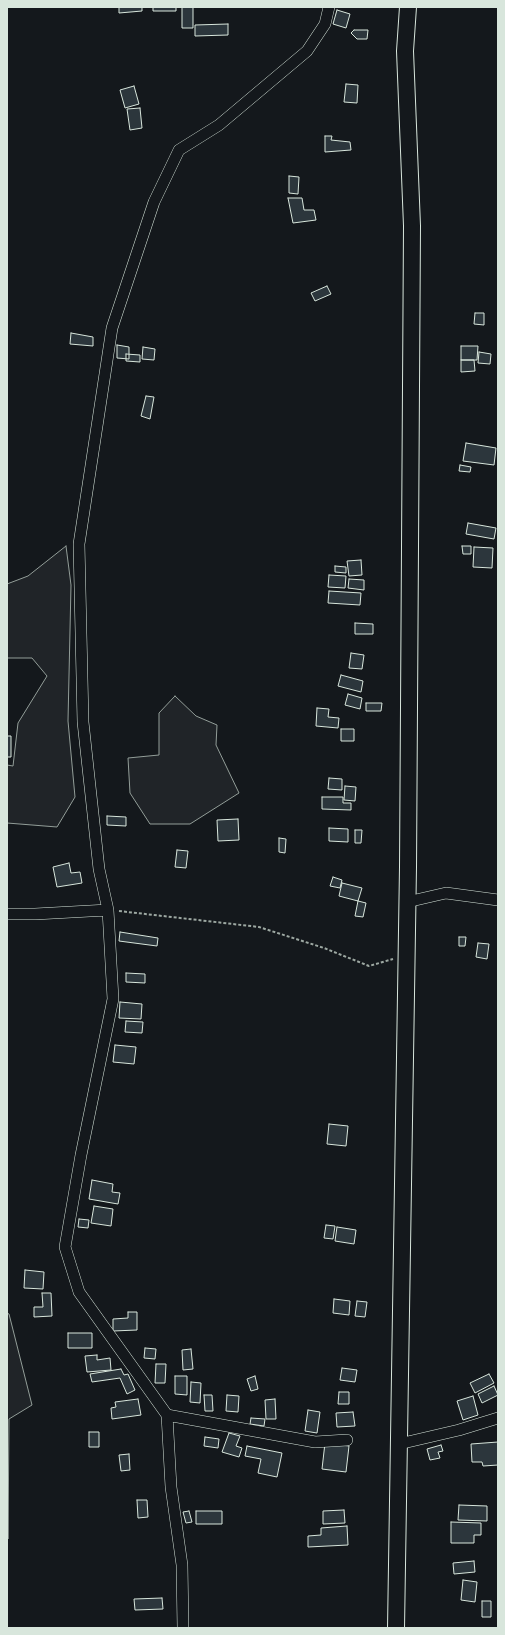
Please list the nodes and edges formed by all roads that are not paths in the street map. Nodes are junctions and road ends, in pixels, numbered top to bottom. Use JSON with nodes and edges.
{"nodes":[{"id":1,"x":329,"y":7,"type":"edge"},
{"id":2,"x":408,"y":7,"type":"edge"},
{"id":3,"x":498,"y":900,"type":"edge"},
{"id":4,"x":407,"y":902,"type":"junction"},
{"id":5,"x":108,"y":910,"type":"junction"},
{"id":6,"x":7,"y":914,"type":"edge"},
{"id":7,"x":167,"y":1415,"type":"junction"},
{"id":8,"x":498,"y":1418,"type":"edge"},
{"id":9,"x":347,"y":1440,"type":"dead end"},
{"id":10,"x":399,"y":1444,"type":"junction"},
{"id":11,"x":183,"y":1628,"type":"edge"},
{"id":12,"x":396,"y":1628,"type":"edge"}],
"edges":[{"from":1,"to":5,"type":"street"},
{"from":2,"to":4,"type":"main road"},
{"from":3,"to":4,"type":"street"},
{"from":4,"to":10,"type":"main road"},
{"from":5,"to":6,"type":"street"},
{"from":5,"to":7,"type":"street"},
{"from":7,"to":9,"type":"street"},
{"from":7,"to":11,"type":"street"},
{"from":8,"to":10,"type":"street"},
{"from":10,"to":12,"type":"main road"}]}
